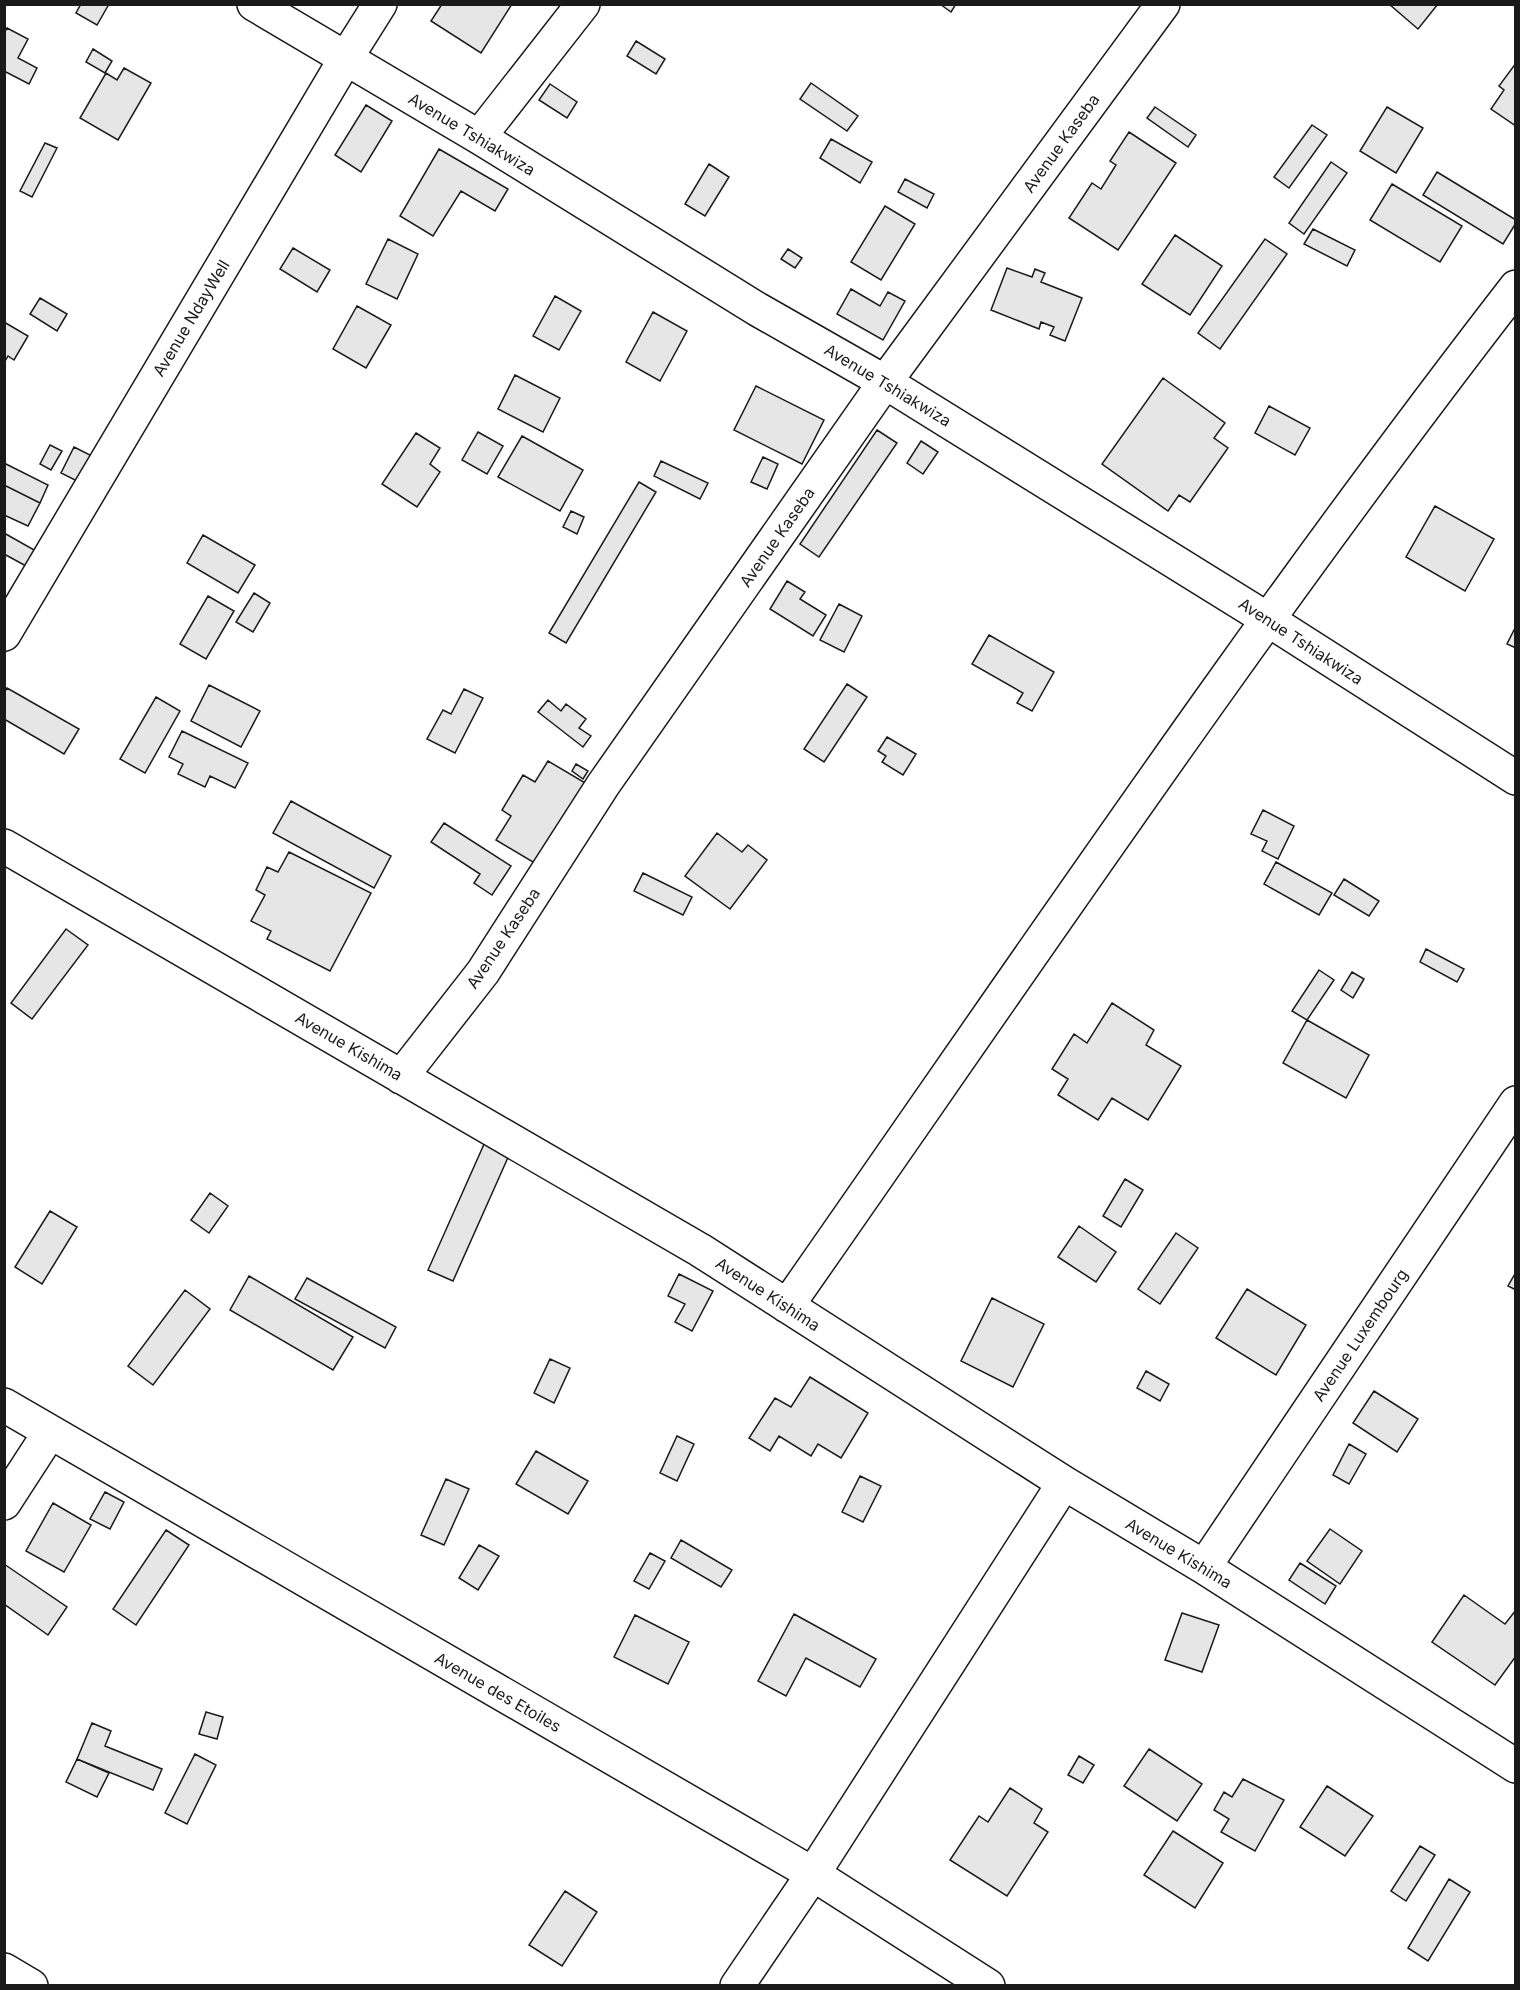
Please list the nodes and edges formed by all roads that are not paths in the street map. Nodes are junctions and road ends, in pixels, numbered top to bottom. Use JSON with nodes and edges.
{"nodes":[{"id":1,"x":254,"y":4,"type":"edge"},
{"id":2,"x":380,"y":4,"type":"edge"},
{"id":3,"x":583,"y":4,"type":"edge"},
{"id":4,"x":1163,"y":4,"type":"edge"},
{"id":5,"x":345,"y":58,"type":"junction"},
{"id":6,"x":479,"y":137,"type":"junction"},
{"id":7,"x":1515,"y":287,"type":"edge"},
{"id":8,"x":885,"y":382,"type":"junction"},
{"id":9,"x":1267,"y":619,"type":"junction"},
{"id":10,"x":4,"y":634,"type":"edge"},
{"id":11,"x":1515,"y":778,"type":"edge"},
{"id":12,"x":4,"y":846,"type":"edge"},
{"id":13,"x":401,"y":1077,"type":"junction"},
{"id":14,"x":1515,"y":1103,"type":"edge"},
{"id":15,"x":787,"y":1306,"type":"junction"},
{"id":16,"x":4,"y":1405,"type":"edge"},
{"id":17,"x":50,"y":1432,"type":"junction"},
{"id":18,"x":1064,"y":1484,"type":"junction"},
{"id":19,"x":4,"y":1503,"type":"edge"},
{"id":20,"x":1204,"y":1567,"type":"junction"},
{"id":21,"x":1515,"y":1766,"type":"edge"},
{"id":22,"x":813,"y":1874,"type":"junction"},
{"id":23,"x":4,"y":1970,"type":"edge"},
{"id":24,"x":31,"y":1986,"type":"edge"},
{"id":25,"x":737,"y":1986,"type":"edge"},
{"id":26,"x":988,"y":1986,"type":"edge"}],
"edges":[{"from":1,"to":5,"type":"street","name":"Avenue Tshiakwiza"},
{"from":2,"to":5,"type":"street","name":"Avenue NdayWell"},
{"from":3,"to":6,"type":"street"},
{"from":4,"to":8,"type":"street","name":"Avenue Kaseba"},
{"from":5,"to":6,"type":"street","name":"Avenue Tshiakwiza"},
{"from":5,"to":10,"type":"street","name":"Avenue NdayWell"},
{"from":6,"to":8,"type":"street","name":"Avenue Tshiakwiza"},
{"from":7,"to":9,"type":"street"},
{"from":8,"to":9,"type":"street","name":"Avenue Tshiakwiza"},
{"from":8,"to":13,"type":"street","name":"Avenue Kaseba"},
{"from":9,"to":11,"type":"street","name":"Avenue Tshiakwiza"},
{"from":9,"to":15,"type":"street"},
{"from":12,"to":13,"type":"street","name":"Avenue Kishima"},
{"from":13,"to":15,"type":"street","name":"Avenue Kishima"},
{"from":14,"to":20,"type":"street","name":"Avenue Luxembourg"},
{"from":15,"to":18,"type":"street","name":"Avenue Kishima"},
{"from":16,"to":17,"type":"street","name":"Avenue des Etoiles"},
{"from":17,"to":19,"type":"street"},
{"from":17,"to":22,"type":"street","name":"Avenue des Etoiles"},
{"from":18,"to":20,"type":"street","name":"Avenue Kishima"},
{"from":18,"to":22,"type":"street"},
{"from":20,"to":21,"type":"street","name":"Avenue Kishima"},
{"from":22,"to":25,"type":"street"},
{"from":22,"to":26,"type":"street","name":"Avenue des Etoiles"},
{"from":23,"to":24,"type":"street"}]}
